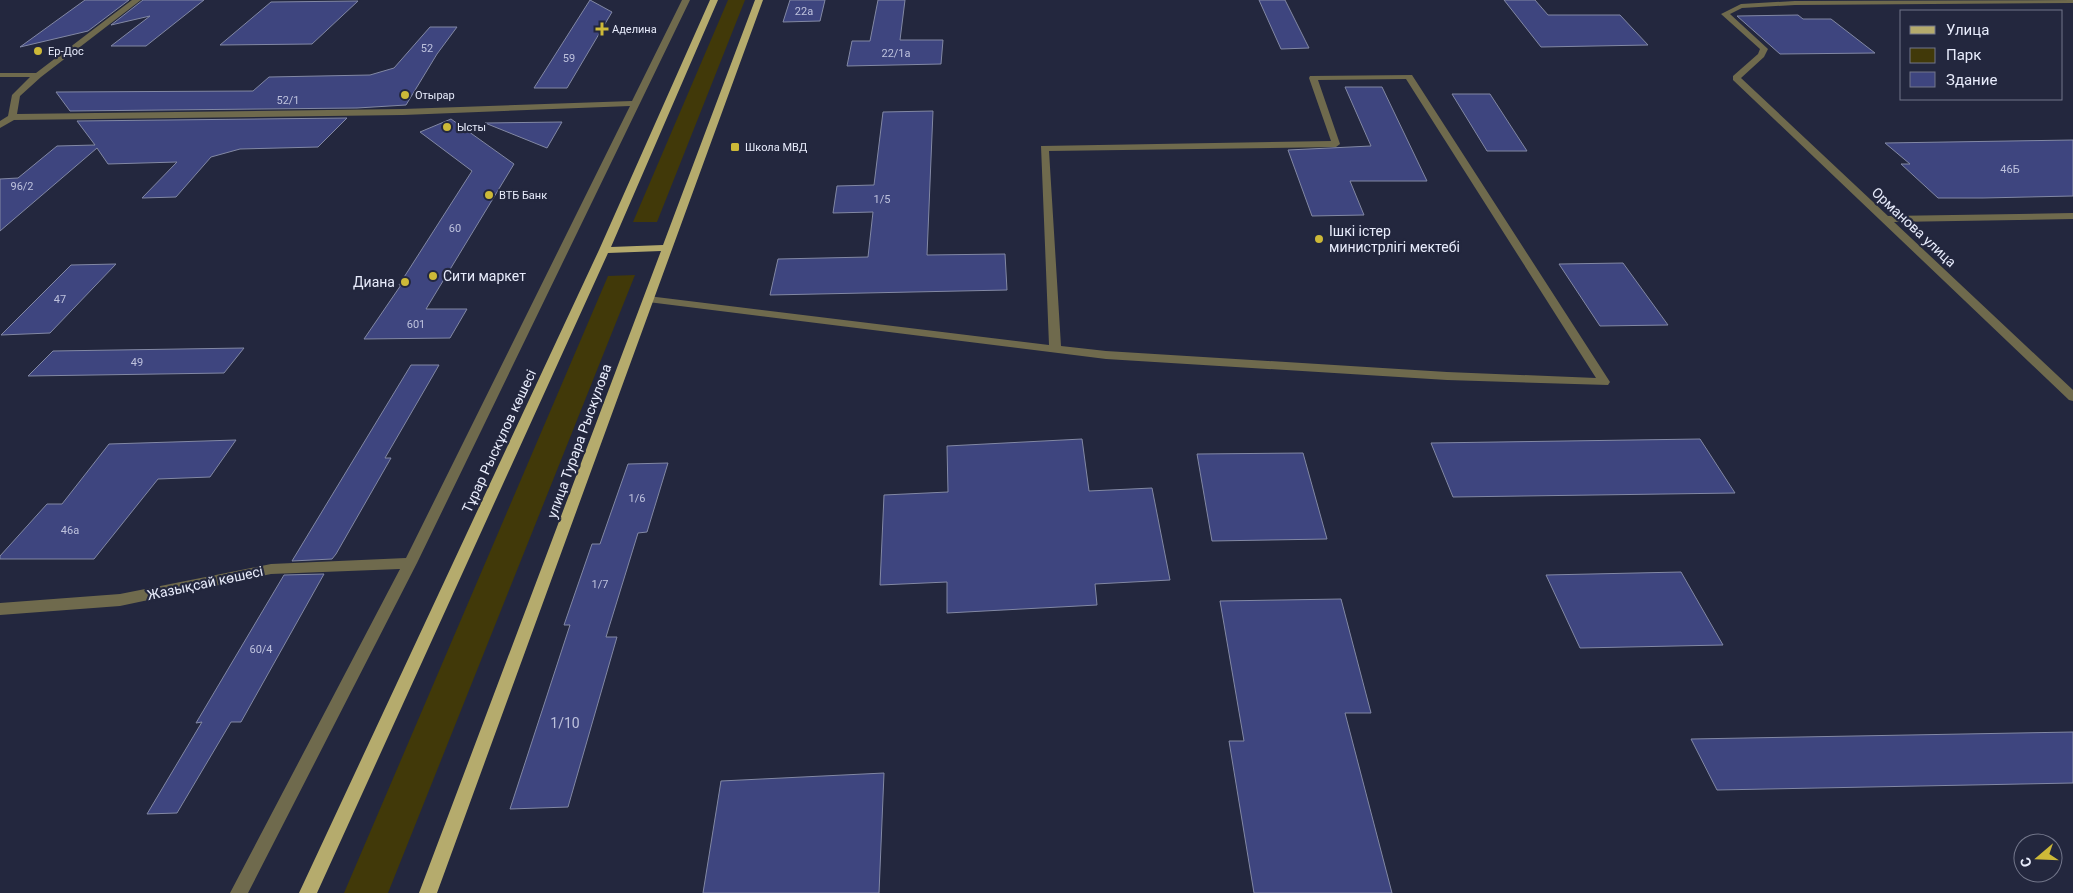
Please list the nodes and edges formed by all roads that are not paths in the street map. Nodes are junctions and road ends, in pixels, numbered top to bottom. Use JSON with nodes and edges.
{"nodes":[{"id":1,"x":137,"y":0,"type":"edge"},
{"id":2,"x":686,"y":0,"type":"edge"},
{"id":3,"x":714,"y":0,"type":"edge"},
{"id":4,"x":760,"y":0,"type":"edge"},
{"id":5,"x":2073,"y":2,"type":"edge"},
{"id":6,"x":0,"y":75,"type":"edge"},
{"id":7,"x":38,"y":75,"type":"junction"},
{"id":8,"x":636,"y":103,"type":"junction"},
{"id":9,"x":12,"y":116,"type":"junction"},
{"id":10,"x":0,"y":125,"type":"edge"},
{"id":11,"x":2073,"y":216,"type":"edge"},
{"id":12,"x":1886,"y":219,"type":"junction"},
{"id":13,"x":667,"y":248,"type":"junction"},
{"id":14,"x":604,"y":250,"type":"junction"},
{"id":15,"x":648,"y":299,"type":"junction"},
{"id":16,"x":1055,"y":348,"type":"junction"},
{"id":17,"x":2073,"y":397,"type":"edge"},
{"id":18,"x":410,"y":564,"type":"junction"},
{"id":19,"x":0,"y":609,"type":"edge"},
{"id":20,"x":239,"y":893,"type":"edge"},
{"id":21,"x":308,"y":893,"type":"edge"},
{"id":22,"x":428,"y":893,"type":"edge"}],
"edges":[{"from":1,"to":7,"type":"street"},
{"from":2,"to":8,"type":"street"},
{"from":3,"to":14,"type":"main road","name":"Тұрар Рыскұлов көшесі"},
{"from":4,"to":13,"type":"main road","name":"улица Турара Рыскулова"},
{"from":5,"to":12,"type":"street","name":"Орманова улица"},
{"from":6,"to":7,"type":"street"},
{"from":7,"to":9,"type":"street"},
{"from":8,"to":9,"type":"street"},
{"from":8,"to":18,"type":"street"},
{"from":9,"to":10,"type":"street"},
{"from":11,"to":12,"type":"street"},
{"from":12,"to":17,"type":"street","name":"Орманова улица"},
{"from":13,"to":14,"type":"main road"},
{"from":13,"to":15,"type":"main road","name":"улица Турара Рыскулова"},
{"from":14,"to":21,"type":"main road","name":"Тұрар Рыскұлов көшесі"},
{"from":15,"to":16,"type":"street"},
{"from":15,"to":22,"type":"main road","name":"улица Турара Рыскулова"},
{"from":16,"to":16,"type":"street"},
{"from":18,"to":19,"type":"street","name":"Жазықсай көшесі"},
{"from":18,"to":20,"type":"street"}]}
